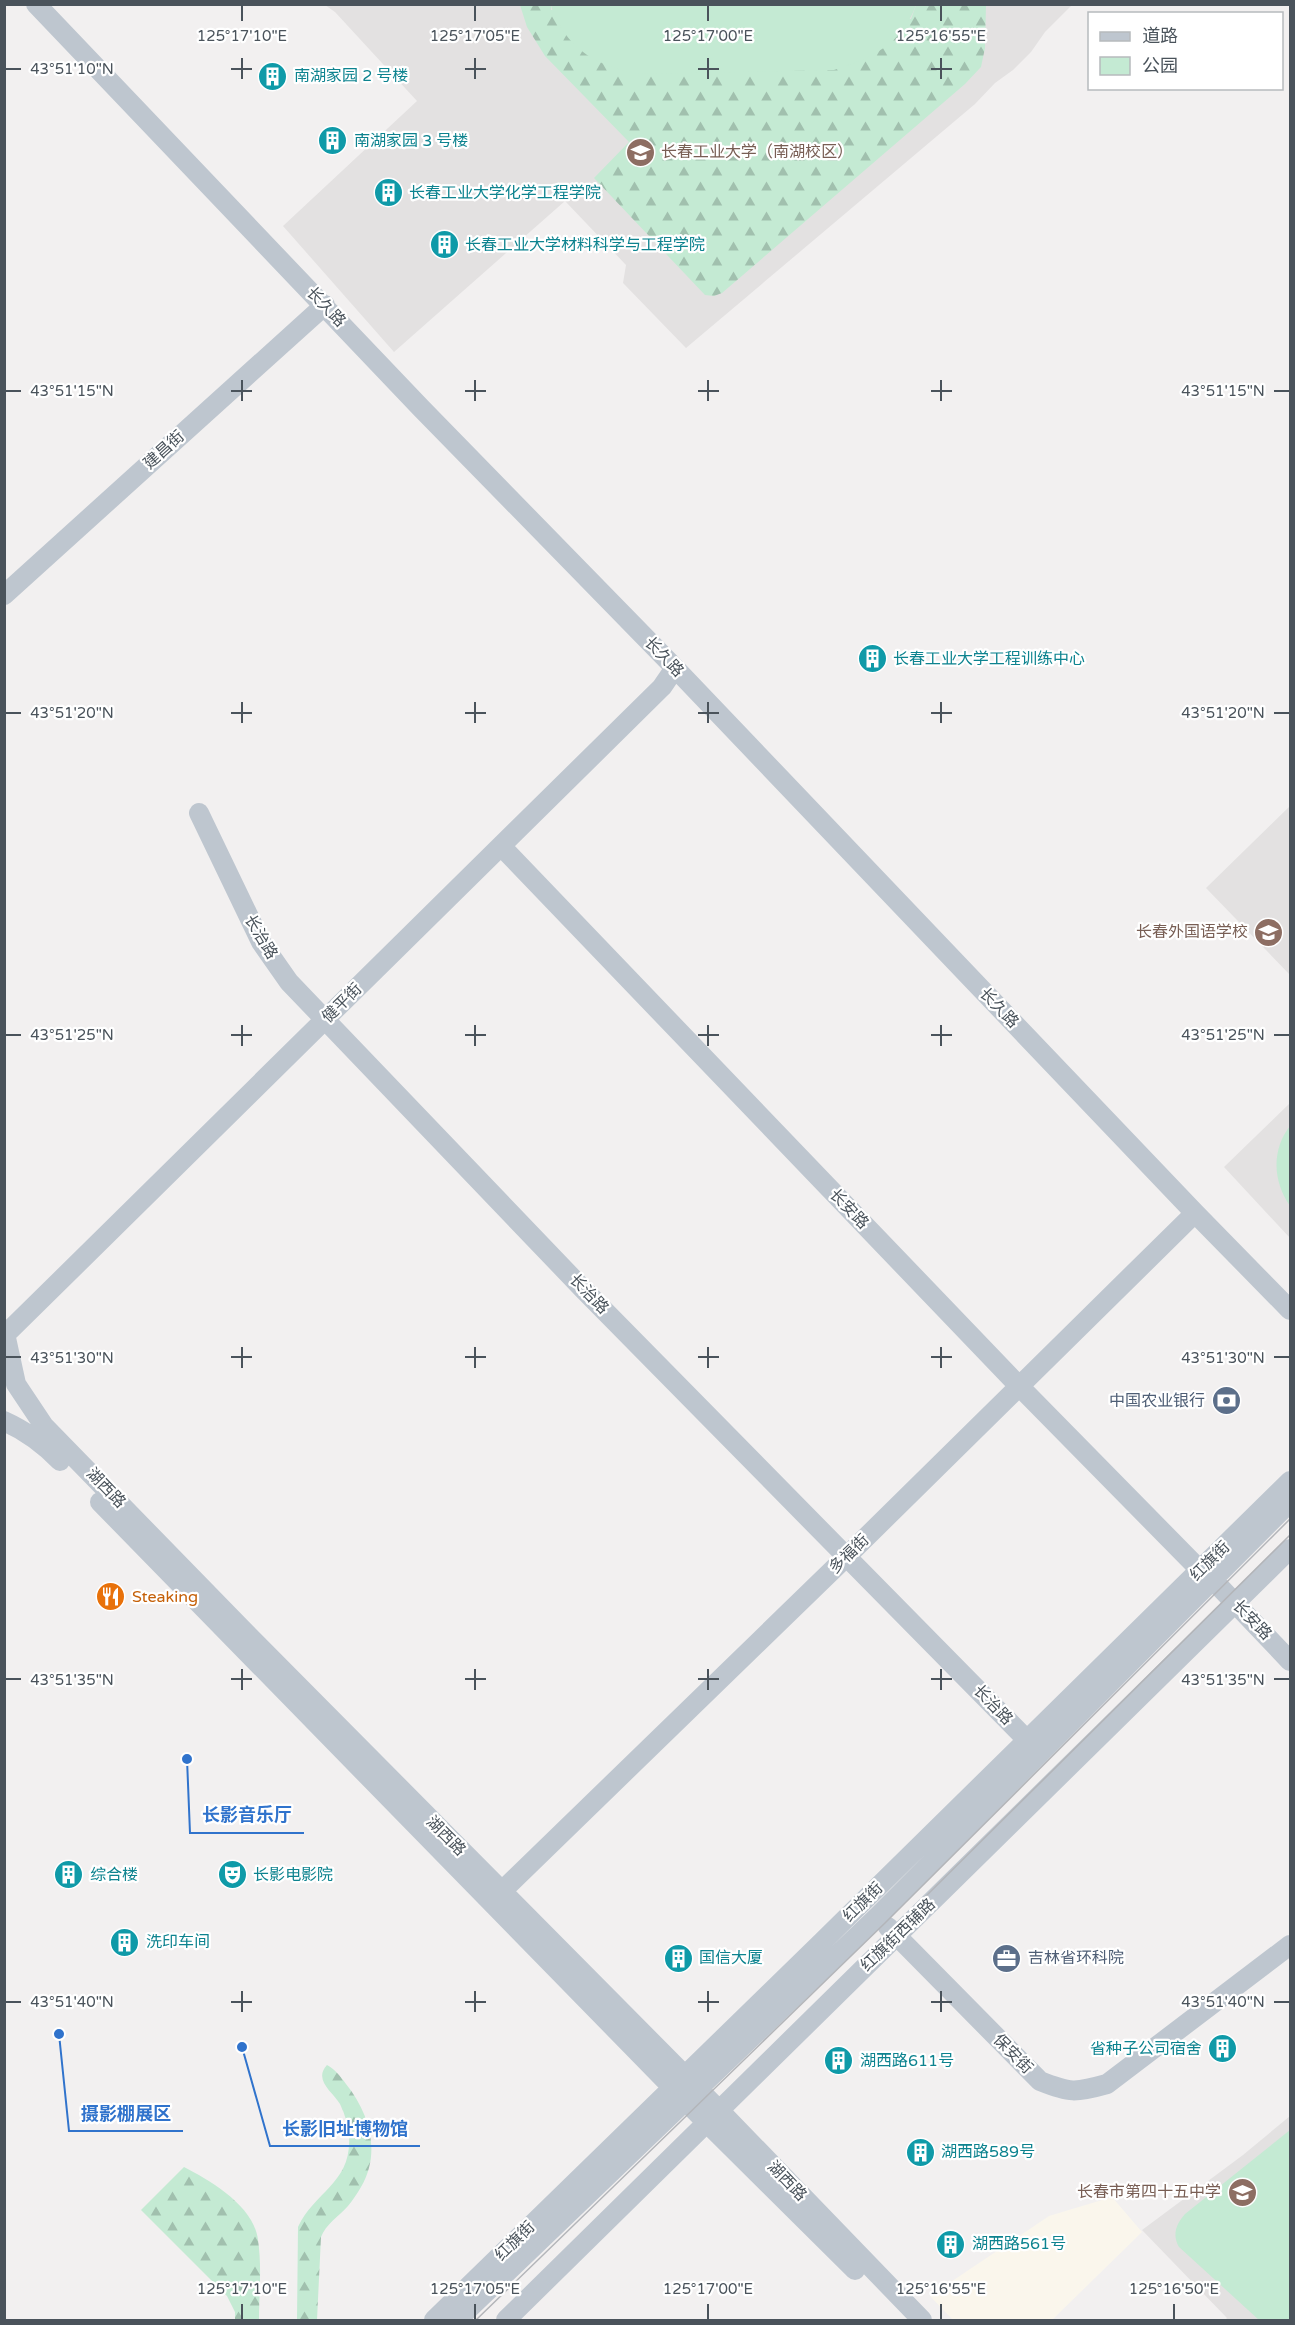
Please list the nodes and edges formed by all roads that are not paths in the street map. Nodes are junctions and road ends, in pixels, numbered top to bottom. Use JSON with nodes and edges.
{"nodes":[{"id":1,"x":36,"y":4,"type":"edge"},
{"id":2,"x":325,"y":305,"type":"junction"},
{"id":3,"x":4,"y":596,"type":"edge"},
{"id":4,"x":675,"y":668,"type":"junction"},
{"id":5,"x":199,"y":813,"type":"dead end"},
{"id":6,"x":501,"y":846,"type":"junction"},
{"id":7,"x":324,"y":1020,"type":"junction"},
{"id":8,"x":1195,"y":1213,"type":"junction"},
{"id":9,"x":1290,"y":1310,"type":"edge"},
{"id":10,"x":5,"y":1332,"type":"edge"},
{"id":11,"x":1019,"y":1386,"type":"junction"},
{"id":12,"x":4,"y":1421,"type":"edge"},
{"id":13,"x":1290,"y":1480,"type":"edge"},
{"id":14,"x":1290,"y":1502,"type":"edge"},
{"id":15,"x":1290,"y":1549,"type":"edge"},
{"id":16,"x":847,"y":1557,"type":"junction"},
{"id":17,"x":1207,"y":1575,"type":"junction"},
{"id":18,"x":1236,"y":1603,"type":"junction"},
{"id":19,"x":1290,"y":1660,"type":"edge"},
{"id":20,"x":1027,"y":1740,"type":"junction"},
{"id":21,"x":501,"y":1892,"type":"junction"},
{"id":22,"x":877,"y":1917,"type":"junction"},
{"id":23,"x":897,"y":1936,"type":"junction"},
{"id":24,"x":1290,"y":1945,"type":"edge"},
{"id":25,"x":684,"y":2088,"type":"junction"},
{"id":26,"x":713,"y":2117,"type":"junction"},
{"id":27,"x":434,"y":2320,"type":"edge"},
{"id":28,"x":457,"y":2320,"type":"edge"},
{"id":29,"x":506,"y":2320,"type":"edge"},
{"id":30,"x":905,"y":2320,"type":"edge"},
{"id":31,"x":922,"y":2320,"type":"edge"}],
"edges":[{"from":1,"to":2,"type":"street","name":"长久路"},
{"from":2,"to":3,"type":"street","name":"建昌街"},
{"from":2,"to":4,"type":"street","name":"长久路"},
{"from":4,"to":6,"type":"street","name":"健平街"},
{"from":4,"to":8,"type":"street","name":"长久路"},
{"from":5,"to":7,"type":"street","name":"长治路"},
{"from":6,"to":7,"type":"street","name":"健平街"},
{"from":6,"to":11,"type":"street","name":"长安路"},
{"from":7,"to":10,"type":"street","name":"健平街"},
{"from":7,"to":16,"type":"street","name":"长治路"},
{"from":8,"to":9,"type":"street","name":"长久路"},
{"from":8,"to":11,"type":"street","name":"多福街"},
{"from":10,"to":21,"type":"street","name":"湖西路"},
{"from":11,"to":16,"type":"street","name":"多福街"},
{"from":11,"to":17,"type":"street","name":"长安路"},
{"from":12,"to":25,"type":"street","name":"湖西路"},
{"from":13,"to":17,"type":"street","name":"红旗街"},
{"from":14,"to":17,"type":"street","name":"红旗街"},
{"from":15,"to":18,"type":"street","name":"红旗街西辅路"},
{"from":16,"to":20,"type":"street","name":"长治路"},
{"from":16,"to":21,"type":"street","name":"多福街"},
{"from":17,"to":18,"type":"street","name":"长安路"},
{"from":17,"to":20,"type":"street","name":"红旗街"},
{"from":17,"to":22,"type":"street","name":"红旗街"},
{"from":18,"to":19,"type":"street","name":"长安路"},
{"from":18,"to":23,"type":"street","name":"红旗街西辅路"},
{"from":20,"to":25,"type":"street","name":"红旗街"},
{"from":21,"to":25,"type":"street","name":"湖西路"},
{"from":22,"to":23,"type":"street","name":"保安街"},
{"from":22,"to":25,"type":"street","name":"红旗街"},
{"from":23,"to":24,"type":"street","name":"保安街"},
{"from":23,"to":26,"type":"street","name":"红旗街西辅路"},
{"from":25,"to":26,"type":"street","name":"湖西路"},
{"from":25,"to":27,"type":"street","name":"红旗街"},
{"from":25,"to":28,"type":"street","name":"红旗街"},
{"from":26,"to":29,"type":"street","name":"红旗街西辅路"},
{"from":26,"to":30,"type":"street","name":"湖西路"},
{"from":26,"to":31,"type":"street","name":"湖西路"}]}
